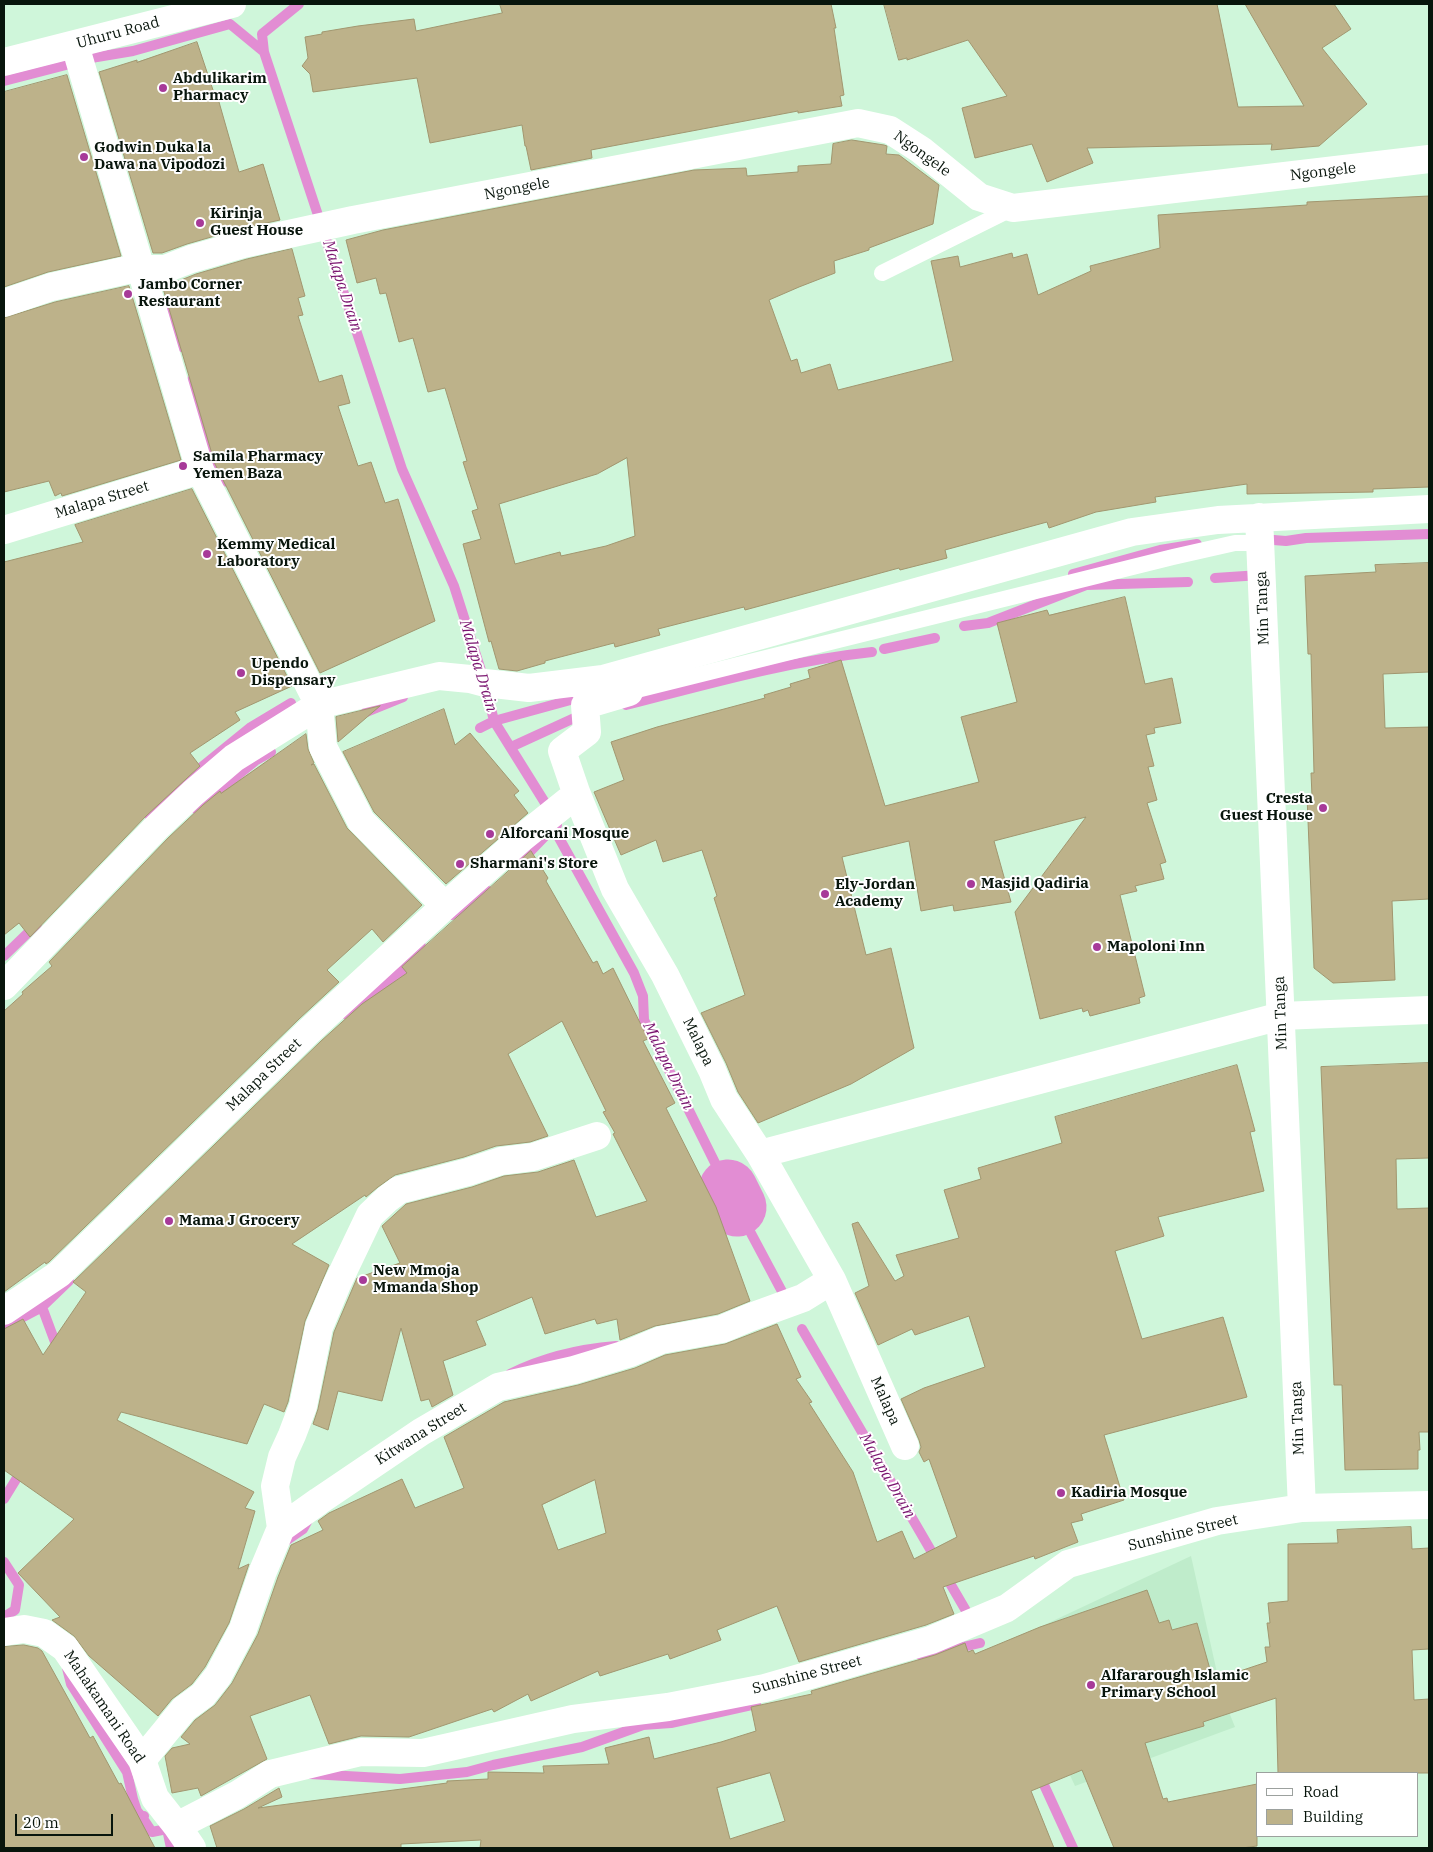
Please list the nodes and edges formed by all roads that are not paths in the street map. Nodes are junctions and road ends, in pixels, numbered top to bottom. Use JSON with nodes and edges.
{"nodes":[{"id":1,"x":232,"y":4,"type":"edge"},
{"id":2,"x":75,"y":45,"type":"junction"},
{"id":3,"x":4,"y":62,"type":"edge"},
{"id":4,"x":1429,"y":159,"type":"edge"},
{"id":5,"x":1013,"y":208,"type":"junction"},
{"id":6,"x":141,"y":267,"type":"junction"},
{"id":7,"x":882,"y":273,"type":"dead end"},
{"id":8,"x":4,"y":303,"type":"edge"},
{"id":9,"x":200,"y":470,"type":"junction"},
{"id":10,"x":1429,"y":509,"type":"edge"},
{"id":11,"x":4,"y":530,"type":"edge"},
{"id":12,"x":1260,"y":530,"type":"junction"},
{"id":13,"x":603,"y":679,"type":"junction"},
{"id":14,"x":629,"y":692,"type":"junction"},
{"id":15,"x":319,"y":706,"type":"junction"},
{"id":16,"x":568,"y":801,"type":"dead end"},
{"id":17,"x":445,"y":906,"type":"junction"},
{"id":18,"x":4,"y":986,"type":"edge"},
{"id":19,"x":1429,"y":1010,"type":"edge"},
{"id":20,"x":1281,"y":1016,"type":"junction"},
{"id":21,"x":597,"y":1136,"type":"dead end"},
{"id":22,"x":760,"y":1154,"type":"junction"},
{"id":23,"x":832,"y":1280,"type":"junction"},
{"id":24,"x":4,"y":1311,"type":"edge"},
{"id":25,"x":906,"y":1446,"type":"dead end"},
{"id":26,"x":1429,"y":1505,"type":"edge"},
{"id":27,"x":1302,"y":1508,"type":"junction"},
{"id":28,"x":281,"y":1528,"type":"junction"},
{"id":29,"x":4,"y":1632,"type":"edge"},
{"id":30,"x":142,"y":1760,"type":"junction"},
{"id":31,"x":177,"y":1826,"type":"junction"},
{"id":32,"x":192,"y":1848,"type":"edge"}],
"edges":[{"from":1,"to":2,"type":"street","name":"Uhuru Road"},
{"from":2,"to":3,"type":"street","name":"Uhuru Road"},
{"from":2,"to":6,"type":"street"},
{"from":4,"to":5,"type":"street","name":"Ngongele"},
{"from":5,"to":6,"type":"street","name":"Ngongele"},
{"from":5,"to":7,"type":"lane"},
{"from":6,"to":8,"type":"street"},
{"from":6,"to":9,"type":"street"},
{"from":9,"to":11,"type":"street","name":"Malapa Street"},
{"from":9,"to":15,"type":"street"},
{"from":10,"to":12,"type":"street"},
{"from":12,"to":13,"type":"street"},
{"from":12,"to":14,"type":"lane"},
{"from":12,"to":20,"type":"street","name":"Min Tanga"},
{"from":13,"to":14,"type":"street"},
{"from":13,"to":15,"type":"street"},
{"from":14,"to":22,"type":"street","name":"Malapa"},
{"from":15,"to":17,"type":"street"},
{"from":15,"to":18,"type":"street"},
{"from":16,"to":17,"type":"street","name":"Malapa Street"},
{"from":17,"to":24,"type":"street","name":"Malapa Street"},
{"from":19,"to":20,"type":"street"},
{"from":20,"to":22,"type":"street"},
{"from":20,"to":27,"type":"street","name":"Min Tanga"},
{"from":21,"to":28,"type":"street"},
{"from":22,"to":23,"type":"street","name":"Malapa"},
{"from":23,"to":25,"type":"street","name":"Malapa"},
{"from":23,"to":28,"type":"street","name":"Kitwana Street"},
{"from":26,"to":27,"type":"street","name":"Sunshine Street"},
{"from":27,"to":31,"type":"street","name":"Sunshine Street"},
{"from":28,"to":30,"type":"street"},
{"from":29,"to":30,"type":"street","name":"Mahakamani Road"},
{"from":30,"to":31,"type":"street","name":"Mahakamani Road"},
{"from":31,"to":32,"type":"street","name":"Mahakamani Road"}]}
